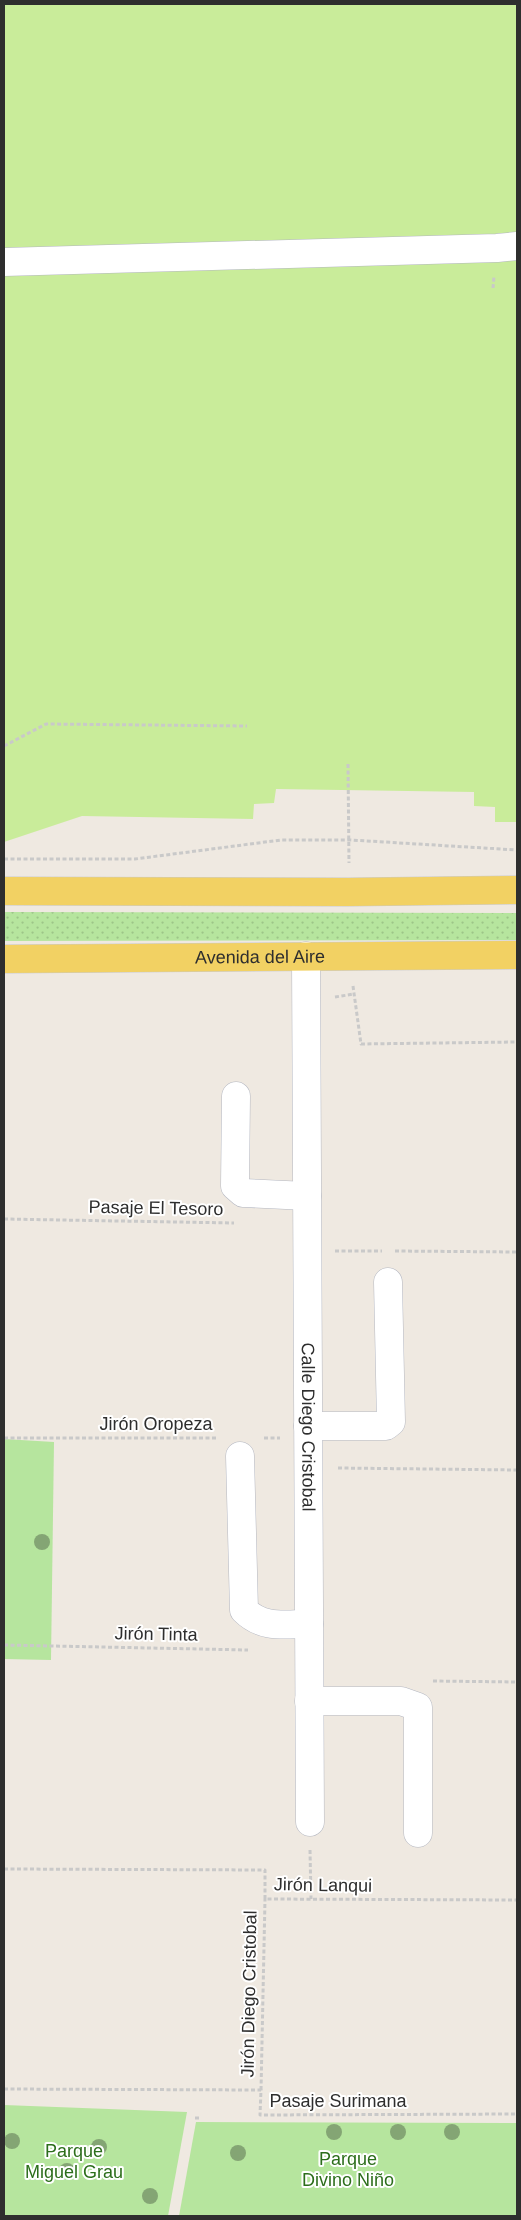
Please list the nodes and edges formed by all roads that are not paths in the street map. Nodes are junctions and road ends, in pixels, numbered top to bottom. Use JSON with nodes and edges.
{"nodes":[{"id":1,"x":517,"y":246,"type":"edge"},
{"id":2,"x":4,"y":262,"type":"edge"},
{"id":3,"x":517,"y":890,"type":"edge"},
{"id":4,"x":4,"y":891,"type":"edge"},
{"id":5,"x":517,"y":955,"type":"edge"},
{"id":6,"x":306,"y":956,"type":"junction"},
{"id":7,"x":4,"y":959,"type":"edge"},
{"id":8,"x":236,"y":1096,"type":"dead end"},
{"id":9,"x":307,"y":1196,"type":"junction"},
{"id":10,"x":388,"y":1282,"type":"dead end"},
{"id":11,"x":308,"y":1432,"type":"junction"},
{"id":12,"x":240,"y":1456,"type":"dead end"},
{"id":13,"x":309,"y":1624,"type":"junction"},
{"id":14,"x":309,"y":1701,"type":"junction"},
{"id":15,"x":310,"y":1822,"type":"road end"},
{"id":16,"x":418,"y":1833,"type":"dead end"}],
"edges":[{"from":1,"to":2,"type":"street"},
{"from":3,"to":4,"type":"main road"},
{"from":5,"to":6,"type":"main road","name":"Avenida del Aire"},
{"from":6,"to":7,"type":"main road","name":"Avenida del Aire"},
{"from":6,"to":9,"type":"street","name":"Calle Diego Cristobal"},
{"from":8,"to":9,"type":"street"},
{"from":9,"to":11,"type":"street","name":"Calle Diego Cristobal"},
{"from":10,"to":11,"type":"street"},
{"from":11,"to":13,"type":"street","name":"Calle Diego Cristobal"},
{"from":12,"to":13,"type":"street"},
{"from":13,"to":14,"type":"street","name":"Calle Diego Cristobal"},
{"from":14,"to":15,"type":"street","name":"Calle Diego Cristobal"},
{"from":14,"to":16,"type":"street"}]}
